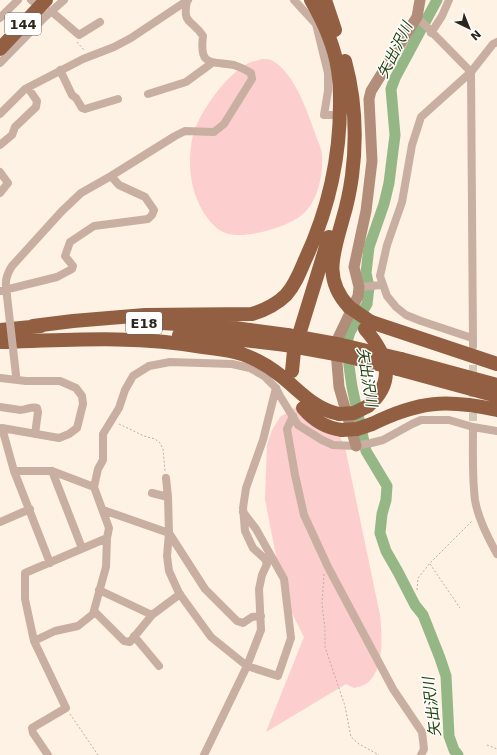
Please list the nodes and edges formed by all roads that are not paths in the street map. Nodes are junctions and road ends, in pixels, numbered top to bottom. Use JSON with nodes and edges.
{"nodes":[{"id":1,"x":18,"y":0,"type":"edge"},
{"id":2,"x":32,"y":0,"type":"edge"},
{"id":3,"x":64,"y":0,"type":"edge"},
{"id":4,"x":187,"y":0,"type":"edge"},
{"id":5,"x":294,"y":0,"type":"edge"},
{"id":6,"x":311,"y":0,"type":"edge"},
{"id":7,"x":325,"y":0,"type":"edge"},
{"id":8,"x":420,"y":0,"type":"edge"},
{"id":9,"x":448,"y":0,"type":"edge"},
{"id":10,"x":49,"y":6,"type":"edge"},
{"id":11,"x":0,"y":18,"type":"edge"},
{"id":12,"x":418,"y":19,"type":"junction"},
{"id":13,"x":100,"y":22,"type":"dead end"},
{"id":14,"x":431,"y":32,"type":"junction"},
{"id":15,"x":0,"y":35,"type":"edge"},
{"id":16,"x":497,"y":42,"type":"edge"},
{"id":17,"x":0,"y":49,"type":"edge"},
{"id":18,"x":0,"y":63,"type":"edge"},
{"id":19,"x":212,"y":63,"type":"junction"},
{"id":20,"x":60,"y":70,"type":"junction"},
{"id":21,"x":339,"y":71,"type":"junction"},
{"id":22,"x":471,"y":72,"type":"junction"},
{"id":23,"x":28,"y":88,"type":"junction"},
{"id":24,"x":148,"y":94,"type":"dead end"},
{"id":25,"x":118,"y":99,"type":"dead end"},
{"id":26,"x":0,"y":114,"type":"edge"},
{"id":27,"x":333,"y":115,"type":"dead end"},
{"id":28,"x":0,"y":145,"type":"edge"},
{"id":29,"x":0,"y":172,"type":"edge"},
{"id":30,"x":111,"y":176,"type":"junction"},
{"id":31,"x":0,"y":193,"type":"edge"},
{"id":32,"x":380,"y":286,"type":"junction"},
{"id":33,"x":361,"y":287,"type":"junction"},
{"id":34,"x":4,"y":292,"type":"edge"},
{"id":35,"x":33,"y":326,"type":"junction"},
{"id":36,"x":368,"y":326,"type":"junction"},
{"id":37,"x":0,"y":330,"type":"edge"},
{"id":38,"x":286,"y":340,"type":"junction"},
{"id":39,"x":0,"y":342,"type":"edge"},
{"id":40,"x":399,"y":364,"type":"junction"},
{"id":41,"x":497,"y":364,"type":"edge"},
{"id":42,"x":292,"y":371,"type":"dead end"},
{"id":43,"x":0,"y":378,"type":"edge"},
{"id":44,"x":17,"y":378,"type":"junction"},
{"id":45,"x":497,"y":385,"type":"edge"},
{"id":46,"x":276,"y":388,"type":"junction"},
{"id":47,"x":497,"y":396,"type":"edge"},
{"id":48,"x":0,"y":407,"type":"edge"},
{"id":49,"x":497,"y":410,"type":"edge"},
{"id":50,"x":298,"y":412,"type":"junction"},
{"id":51,"x":473,"y":427,"type":"junction"},
{"id":52,"x":1,"y":430,"type":"edge"},
{"id":53,"x":497,"y":431,"type":"edge"},
{"id":54,"x":35,"y":434,"type":"junction"},
{"id":55,"x":358,"y":446,"type":"junction"},
{"id":56,"x":14,"y":471,"type":"junction"},
{"id":57,"x":52,"y":472,"type":"junction"},
{"id":58,"x":166,"y":478,"type":"road end"},
{"id":59,"x":94,"y":487,"type":"junction"},
{"id":60,"x":152,"y":493,"type":"dead end"},
{"id":61,"x":168,"y":497,"type":"junction"},
{"id":62,"x":30,"y":509,"type":"junction"},
{"id":63,"x":103,"y":510,"type":"junction"},
{"id":64,"x":243,"y":512,"type":"junction"},
{"id":65,"x":0,"y":522,"type":"edge"},
{"id":66,"x":169,"y":533,"type":"junction"},
{"id":67,"x":108,"y":538,"type":"junction"},
{"id":68,"x":82,"y":548,"type":"junction"},
{"id":69,"x":497,"y":554,"type":"edge"},
{"id":70,"x":50,"y":562,"type":"junction"},
{"id":71,"x":100,"y":590,"type":"junction"},
{"id":72,"x":180,"y":594,"type":"junction"},
{"id":73,"x":94,"y":611,"type":"junction"},
{"id":74,"x":152,"y":615,"type":"junction"},
{"id":75,"x":261,"y":616,"type":"junction"},
{"id":76,"x":134,"y":636,"type":"junction"},
{"id":77,"x":34,"y":641,"type":"junction"},
{"id":78,"x":160,"y":666,"type":"dead end"},
{"id":79,"x":247,"y":666,"type":"junction"},
{"id":80,"x":48,"y":755,"type":"edge"},
{"id":81,"x":204,"y":755,"type":"edge"},
{"id":82,"x":421,"y":755,"type":"edge"}],
"edges":[{"from":1,"to":11,"type":"street"},
{"from":2,"to":15,"type":"highway","number":"144"},
{"from":3,"to":10,"type":"street"},
{"from":4,"to":19,"type":"street"},
{"from":4,"to":20,"type":"street"},
{"from":5,"to":27,"type":"street"},
{"from":6,"to":21,"type":"highway"},
{"from":7,"to":36,"type":"highway"},
{"from":8,"to":12,"type":"street"},
{"from":9,"to":14,"type":"street"},
{"from":10,"to":13,"type":"street"},
{"from":10,"to":17,"type":"highway","number":"144"},
{"from":10,"to":18,"type":"street"},
{"from":12,"to":14,"type":"street"},
{"from":12,"to":33,"type":"street"},
{"from":14,"to":22,"type":"street"},
{"from":16,"to":22,"type":"street"},
{"from":19,"to":24,"type":"street"},
{"from":19,"to":30,"type":"street"},
{"from":20,"to":23,"type":"street"},
{"from":20,"to":25,"type":"street"},
{"from":21,"to":35,"type":"highway"},
{"from":21,"to":42,"type":"highway"},
{"from":22,"to":32,"type":"street"},
{"from":22,"to":32,"type":"street"},
{"from":23,"to":26,"type":"street"},
{"from":23,"to":28,"type":"street"},
{"from":29,"to":31,"type":"street"},
{"from":30,"to":34,"type":"street"},
{"from":30,"to":34,"type":"street"},
{"from":32,"to":33,"type":"street"},
{"from":33,"to":55,"type":"street"},
{"from":34,"to":44,"type":"street","bridge":true},
{"from":35,"to":37,"type":"highway","number":"E18"},
{"from":35,"to":38,"type":"highway","number":"E18"},
{"from":36,"to":39,"type":"highway","bridge":true},
{"from":36,"to":41,"type":"highway"},
{"from":38,"to":39,"type":"highway","number":"E18"},
{"from":38,"to":40,"type":"highway","number":"E18","bridge":true},
{"from":40,"to":45,"type":"highway","number":"E18"},
{"from":40,"to":47,"type":"highway","number":"E18"},
{"from":43,"to":44,"type":"street"},
{"from":44,"to":54,"type":"street"},
{"from":46,"to":50,"type":"street"},
{"from":46,"to":59,"type":"street"},
{"from":46,"to":64,"type":"street"},
{"from":48,"to":54,"type":"street"},
{"from":49,"to":50,"type":"highway","bridge":true},
{"from":50,"to":55,"type":"street"},
{"from":50,"to":82,"type":"street"},
{"from":51,"to":53,"type":"street"},
{"from":51,"to":55,"type":"street"},
{"from":51,"to":69,"type":"street"},
{"from":52,"to":54,"type":"street"},
{"from":52,"to":56,"type":"street"},
{"from":56,"to":57,"type":"street"},
{"from":56,"to":62,"type":"street"},
{"from":57,"to":59,"type":"street"},
{"from":57,"to":68,"type":"street"},
{"from":58,"to":61,"type":"street"},
{"from":59,"to":63,"type":"street"},
{"from":60,"to":61,"type":"street"},
{"from":61,"to":66,"type":"street"},
{"from":62,"to":65,"type":"street"},
{"from":62,"to":70,"type":"street"},
{"from":63,"to":66,"type":"street"},
{"from":63,"to":67,"type":"street"},
{"from":64,"to":75,"type":"street"},
{"from":64,"to":79,"type":"street"},
{"from":66,"to":72,"type":"street"},
{"from":66,"to":75,"type":"street"},
{"from":67,"to":68,"type":"street"},
{"from":67,"to":71,"type":"street"},
{"from":68,"to":70,"type":"street"},
{"from":70,"to":77,"type":"street"},
{"from":71,"to":73,"type":"street"},
{"from":71,"to":74,"type":"street"},
{"from":72,"to":74,"type":"street"},
{"from":72,"to":79,"type":"street"},
{"from":73,"to":76,"type":"street"},
{"from":73,"to":77,"type":"street"},
{"from":74,"to":76,"type":"street"},
{"from":75,"to":79,"type":"street"},
{"from":76,"to":78,"type":"street"},
{"from":77,"to":80,"type":"street"},
{"from":79,"to":81,"type":"street"}]}
